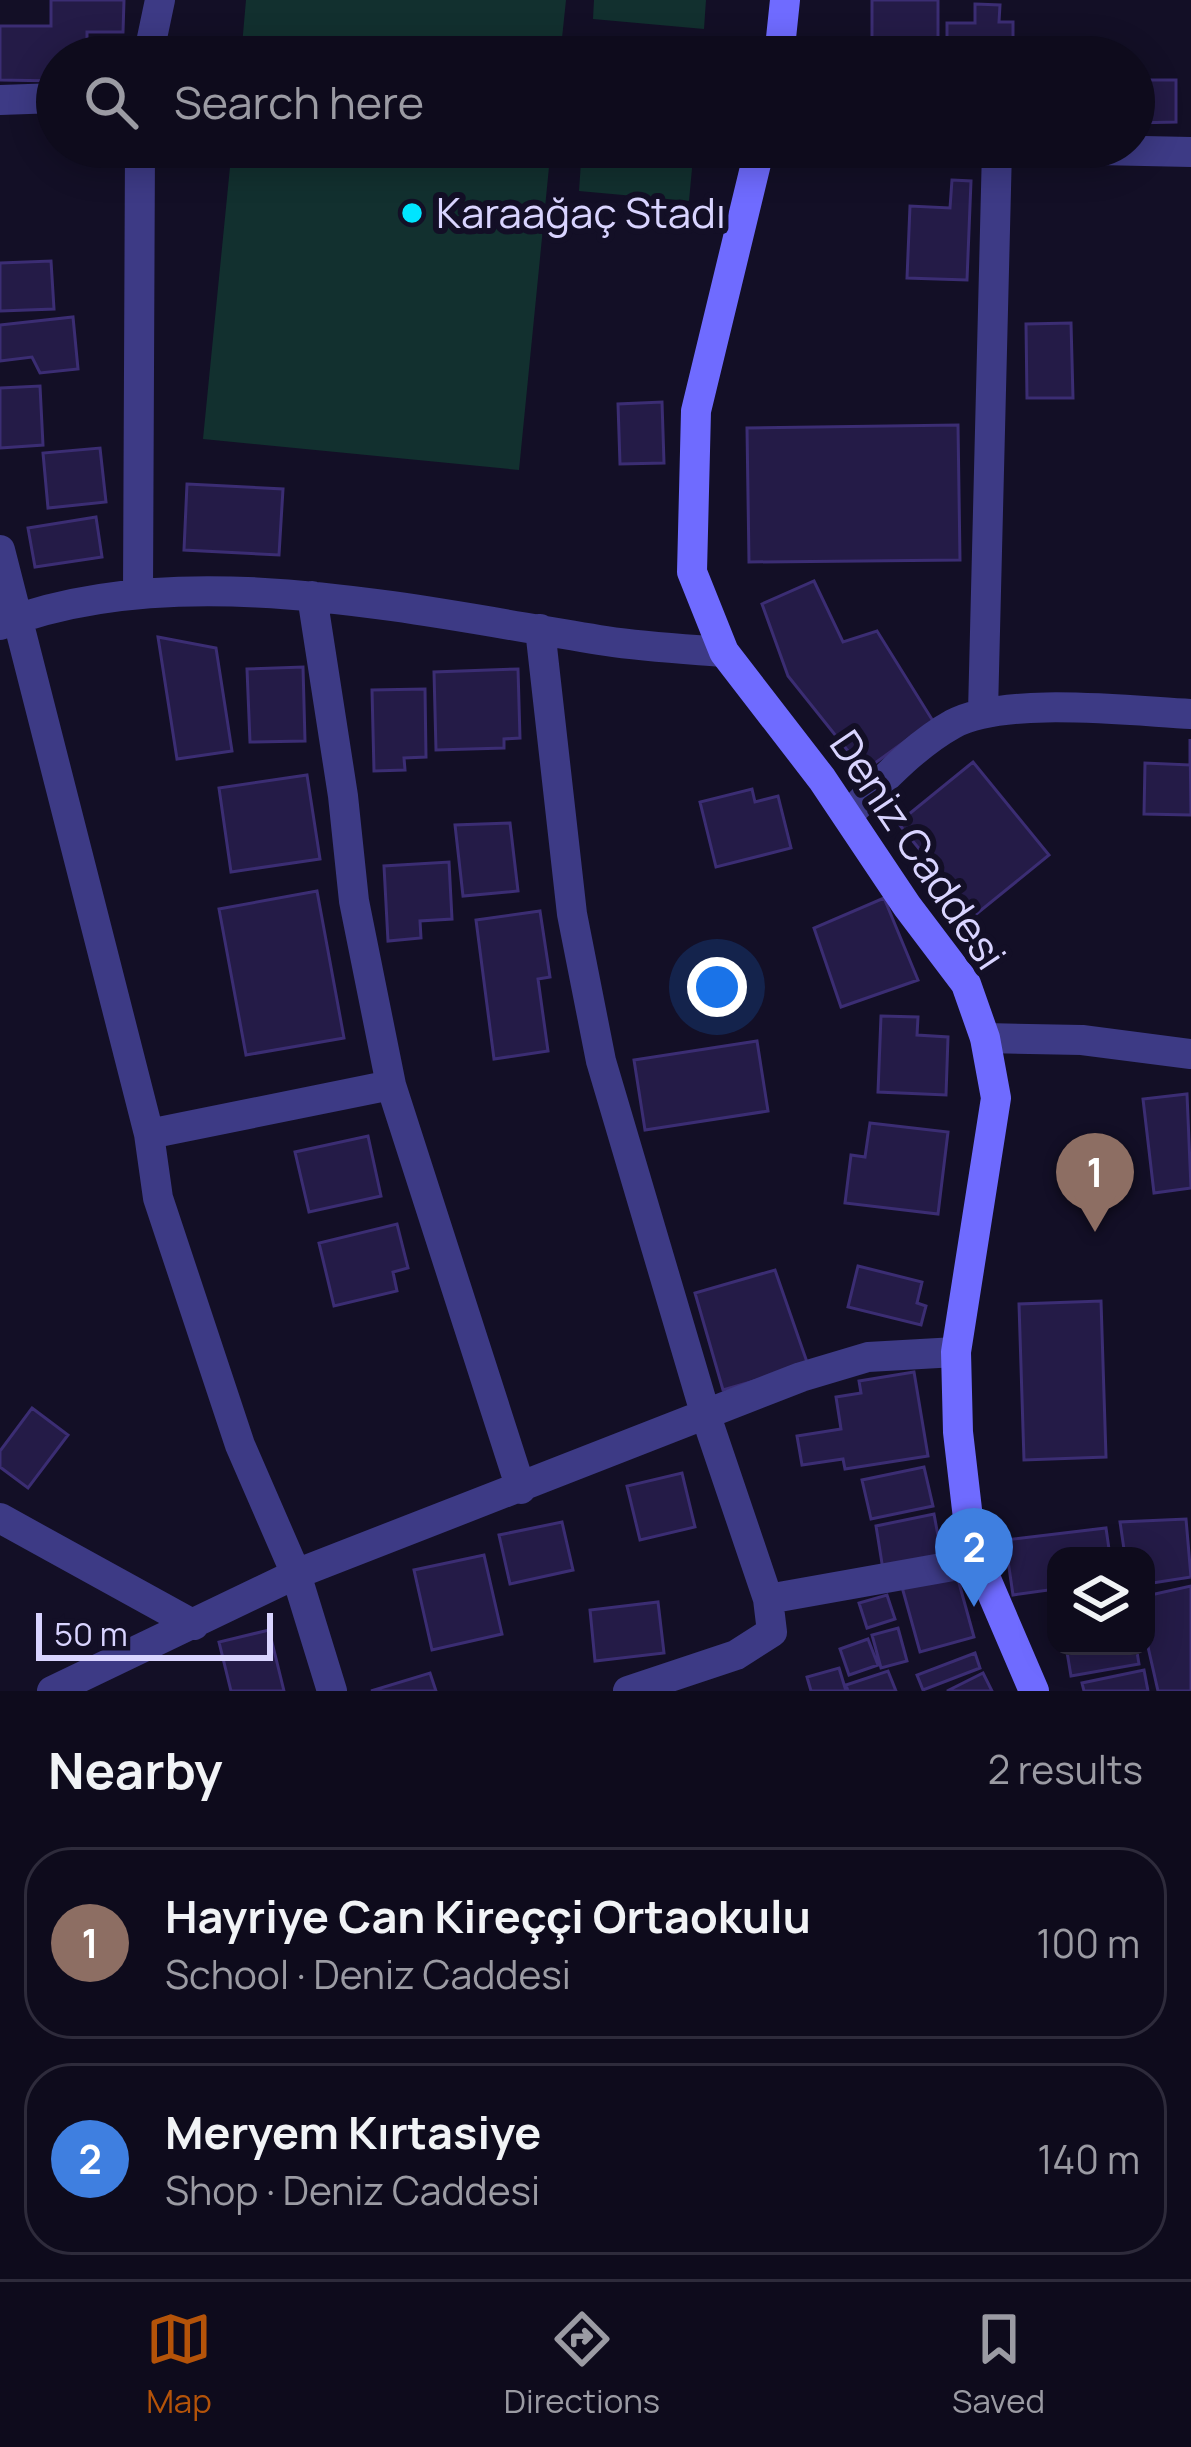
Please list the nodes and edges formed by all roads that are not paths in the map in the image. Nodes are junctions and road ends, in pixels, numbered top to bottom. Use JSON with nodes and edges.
{"nodes":[{"id":1,"x":160,"y":0,"type":"edge"},
{"id":2,"x":785,"y":0,"type":"edge"},
{"id":3,"x":152,"y":36,"type":"edge"},
{"id":4,"x":781,"y":36,"type":"edge"},
{"id":5,"x":36,"y":99,"type":"edge"},
{"id":6,"x":0,"y":100,"type":"edge"},
{"id":7,"x":1155,"y":151,"type":"edge"},
{"id":8,"x":1191,"y":152,"type":"edge"},
{"id":9,"x":140,"y":168,"type":"edge"},
{"id":10,"x":755,"y":168,"type":"edge"},
{"id":11,"x":997,"y":168,"type":"edge"},
{"id":12,"x":0,"y":550,"type":"edge"},
{"id":13,"x":138,"y":593,"type":"junction"},
{"id":14,"x":312,"y":596,"type":"junction"},
{"id":15,"x":8,"y":622,"type":"edge"},
{"id":16,"x":541,"y":629,"type":"junction"},
{"id":17,"x":724,"y":652,"type":"junction"},
{"id":18,"x":983,"y":712,"type":"junction"},
{"id":19,"x":1191,"y":714,"type":"edge"},
{"id":20,"x":848,"y":815,"type":"junction"},
{"id":21,"x":985,"y":1038,"type":"junction"},
{"id":22,"x":1191,"y":1054,"type":"edge"},
{"id":23,"x":391,"y":1085,"type":"junction"},
{"id":24,"x":149,"y":1133,"type":"junction"},
{"id":25,"x":956,"y":1352,"type":"junction"},
{"id":26,"x":706,"y":1416,"type":"junction"},
{"id":27,"x":521,"y":1489,"type":"junction"},
{"id":28,"x":0,"y":1518,"type":"edge"},
{"id":29,"x":971,"y":1544,"type":"junction"},
{"id":30,"x":296,"y":1574,"type":"junction"},
{"id":31,"x":768,"y":1599,"type":"junction"},
{"id":32,"x":194,"y":1625,"type":"junction"},
{"id":33,"x":52,"y":1691,"type":"edge"},
{"id":34,"x":332,"y":1691,"type":"edge"},
{"id":35,"x":628,"y":1691,"type":"edge"},
{"id":36,"x":1034,"y":1691,"type":"edge"}],
"edges":[{"from":1,"to":3,"type":"street"},
{"from":2,"to":4,"type":"street"},
{"from":5,"to":6,"type":"street"},
{"from":7,"to":8,"type":"street"},
{"from":9,"to":13,"type":"street"},
{"from":10,"to":17,"type":"street","name":"Deniz Caddesi"},
{"from":11,"to":18,"type":"street"},
{"from":12,"to":15,"type":"street"},
{"from":13,"to":14,"type":"street"},
{"from":13,"to":15,"type":"street"},
{"from":14,"to":16,"type":"street"},
{"from":14,"to":23,"type":"street"},
{"from":15,"to":24,"type":"street"},
{"from":16,"to":17,"type":"street"},
{"from":16,"to":26,"type":"street"},
{"from":17,"to":20,"type":"street","name":"Deniz Caddesi"},
{"from":18,"to":19,"type":"street"},
{"from":18,"to":20,"type":"street"},
{"from":20,"to":21,"type":"street","name":"Deniz Caddesi"},
{"from":21,"to":22,"type":"street"},
{"from":21,"to":25,"type":"street","name":"Deniz Caddesi"},
{"from":23,"to":24,"type":"street"},
{"from":23,"to":27,"type":"street"},
{"from":24,"to":30,"type":"street"},
{"from":25,"to":26,"type":"street"},
{"from":25,"to":29,"type":"street","name":"Deniz Caddesi"},
{"from":26,"to":27,"type":"street"},
{"from":26,"to":31,"type":"street"},
{"from":27,"to":30,"type":"street"},
{"from":28,"to":32,"type":"street"},
{"from":29,"to":31,"type":"street"},
{"from":29,"to":36,"type":"street","name":"Deniz Caddesi"},
{"from":30,"to":32,"type":"street"},
{"from":30,"to":34,"type":"street"},
{"from":31,"to":35,"type":"street"},
{"from":32,"to":33,"type":"street"}]}
